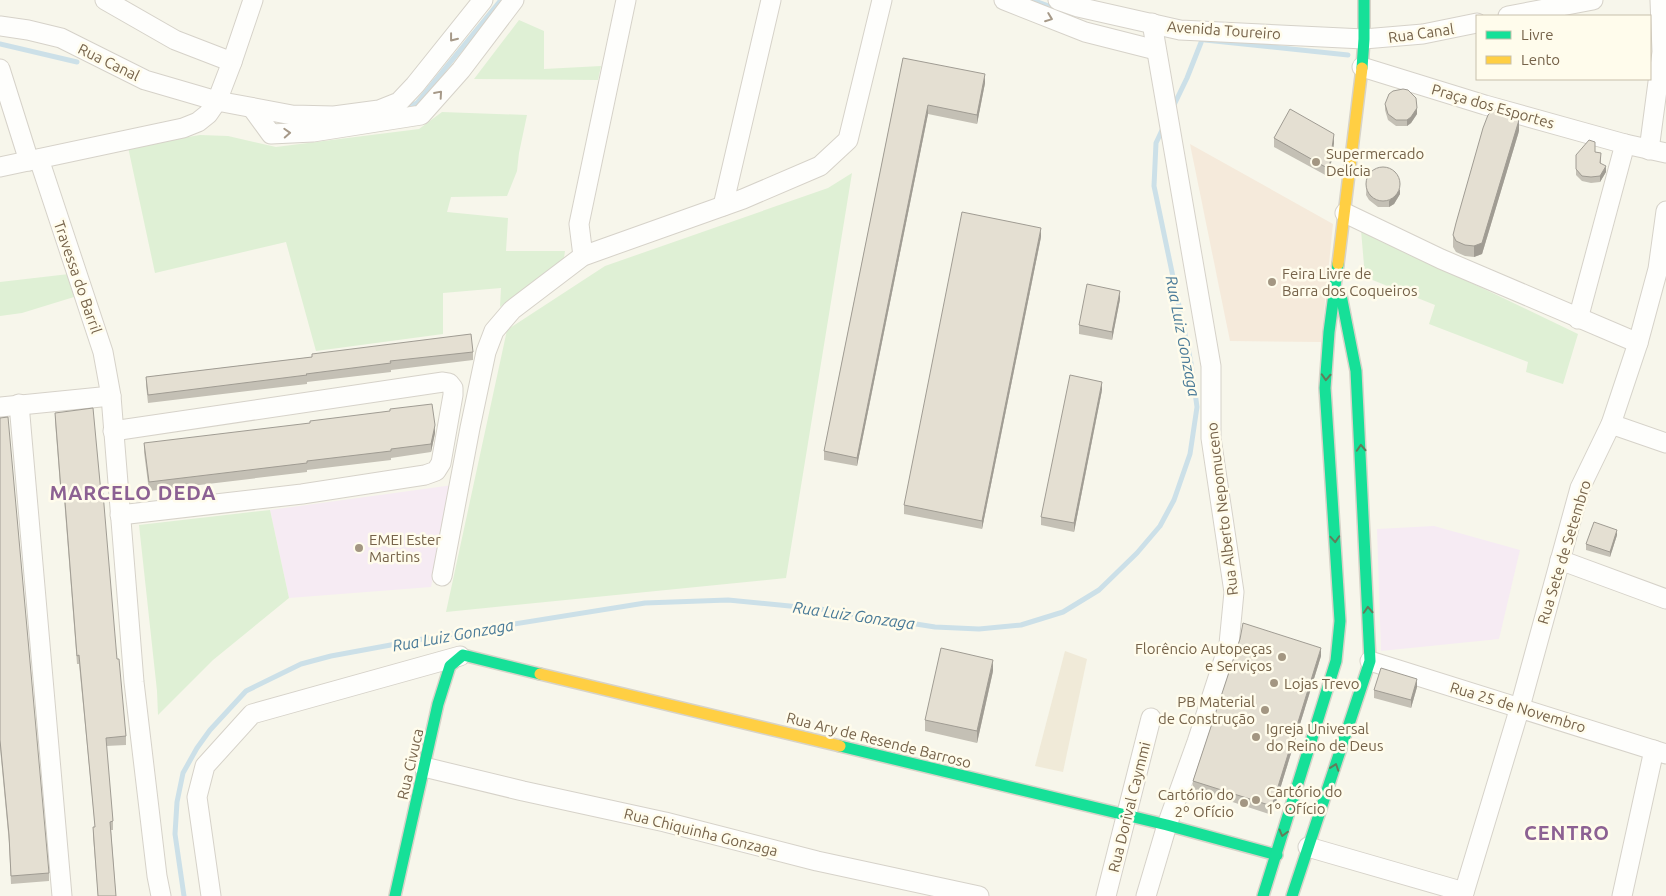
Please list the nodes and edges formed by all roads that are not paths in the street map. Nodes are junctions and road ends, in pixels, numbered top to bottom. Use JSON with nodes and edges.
{"nodes":[{"id":1,"x":105,"y":0,"type":"edge"},
{"id":2,"x":253,"y":0,"type":"edge"},
{"id":3,"x":483,"y":0,"type":"edge"},
{"id":4,"x":514,"y":0,"type":"edge"},
{"id":5,"x":626,"y":0,"type":"edge"},
{"id":6,"x":771,"y":0,"type":"edge"},
{"id":7,"x":882,"y":0,"type":"edge"},
{"id":8,"x":1004,"y":0,"type":"edge"},
{"id":9,"x":1058,"y":0,"type":"edge"},
{"id":10,"x":1364,"y":0,"type":"edge"},
{"id":11,"x":1593,"y":0,"type":"edge"},
{"id":12,"x":1660,"y":0,"type":"edge"},
{"id":13,"x":133,"y":8,"type":"edge"},
{"id":14,"x":1513,"y":15,"type":"edge"},
{"id":15,"x":1152,"y":23,"type":"junction"},
{"id":16,"x":1476,"y":24,"type":"edge"},
{"id":17,"x":0,"y":26,"type":"edge"},
{"id":18,"x":1364,"y":39,"type":"junction"},
{"id":19,"x":1156,"y":50,"type":"junction"},
{"id":20,"x":1664,"y":53,"type":"edge"},
{"id":21,"x":232,"y":62,"type":"junction"},
{"id":22,"x":1362,"y":67,"type":"junction"},
{"id":23,"x":0,"y":69,"type":"edge"},
{"id":24,"x":217,"y":101,"type":"junction"},
{"id":25,"x":252,"y":108,"type":"junction"},
{"id":26,"x":1624,"y":144,"type":"junction"},
{"id":27,"x":1658,"y":152,"type":"edge"},
{"id":28,"x":34,"y":160,"type":"junction"},
{"id":29,"x":0,"y":167,"type":"edge"},
{"id":30,"x":723,"y":206,"type":"junction"},
{"id":31,"x":1666,"y":210,"type":"edge"},
{"id":32,"x":1345,"y":213,"type":"junction"},
{"id":33,"x":583,"y":256,"type":"junction"},
{"id":34,"x":1662,"y":270,"type":"edge"},
{"id":35,"x":1337,"y":276,"type":"junction"},
{"id":36,"x":1578,"y":318,"type":"junction"},
{"id":37,"x":1328,"y":341,"type":"junction"},
{"id":38,"x":1351,"y":342,"type":"junction"},
{"id":39,"x":1638,"y":343,"type":"junction"},
{"id":40,"x":481,"y":379,"type":"junction"},
{"id":41,"x":449,"y":383,"type":"junction"},
{"id":42,"x":111,"y":396,"type":"junction"},
{"id":43,"x":19,"y":404,"type":"junction"},
{"id":44,"x":0,"y":407,"type":"edge"},
{"id":45,"x":1611,"y":424,"type":"junction"},
{"id":46,"x":113,"y":431,"type":"junction"},
{"id":47,"x":1666,"y":443,"type":"edge"},
{"id":48,"x":436,"y":471,"type":"junction"},
{"id":49,"x":462,"y":472,"type":"junction"},
{"id":50,"x":120,"y":515,"type":"junction"},
{"id":51,"x":1560,"y":560,"type":"junction"},
{"id":52,"x":442,"y":576,"type":"dead end"},
{"id":53,"x":1666,"y":599,"type":"edge"},
{"id":54,"x":469,"y":656,"type":"junction"},
{"id":55,"x":1370,"y":661,"type":"junction"},
{"id":56,"x":1520,"y":707,"type":"junction"},
{"id":57,"x":1151,"y":718,"type":"dead end"},
{"id":58,"x":1660,"y":752,"type":"edge"},
{"id":59,"x":424,"y":767,"type":"junction"},
{"id":60,"x":1126,"y":816,"type":"junction"},
{"id":61,"x":1167,"y":825,"type":"junction"},
{"id":62,"x":1308,"y":847,"type":"junction"},
{"id":63,"x":1277,"y":854,"type":"junction"},
{"id":64,"x":1463,"y":894,"type":"edge"},
{"id":65,"x":62,"y":896,"type":"edge"},
{"id":66,"x":161,"y":896,"type":"edge"},
{"id":67,"x":211,"y":896,"type":"edge"},
{"id":68,"x":395,"y":896,"type":"edge"},
{"id":69,"x":979,"y":896,"type":"edge"},
{"id":70,"x":1106,"y":896,"type":"edge"},
{"id":71,"x":1146,"y":896,"type":"edge"},
{"id":72,"x":1263,"y":896,"type":"edge"},
{"id":73,"x":1292,"y":896,"type":"edge"},
{"id":74,"x":1622,"y":896,"type":"edge"}],
"edges":[{"from":1,"to":13,"type":"street"},
{"from":2,"to":21,"type":"street"},
{"from":3,"to":25,"type":"street","name":"Rua Canal","one_way":true},
{"from":25,"to":4,"type":"street","one_way":true},
{"from":5,"to":33,"type":"street"},
{"from":6,"to":30,"type":"street"},
{"from":7,"to":30,"type":"street"},
{"from":8,"to":19,"type":"street","one_way":true},
{"from":9,"to":15,"type":"street","name":"Avenida Toureiro"},
{"from":10,"to":18,"type":"street"},
{"from":11,"to":14,"type":"street"},
{"from":12,"to":20,"type":"street"},
{"from":13,"to":21,"type":"street"},
{"from":15,"to":18,"type":"street","name":"Avenida Toureiro"},
{"from":15,"to":19,"type":"street","name":"Rua Alberto Nepomuceno"},
{"from":16,"to":18,"type":"street","name":"Rua Canal"},
{"from":17,"to":24,"type":"street","name":"Rua Canal"},
{"from":18,"to":22,"type":"street"},
{"from":19,"to":61,"type":"street","name":"Rua Alberto Nepomuceno"},
{"from":20,"to":27,"type":"street"},
{"from":21,"to":24,"type":"street"},
{"from":22,"to":26,"type":"street","name":"Praça dos Esportes"},
{"from":22,"to":32,"type":"street"},
{"from":23,"to":28,"type":"street","name":"Travessa do Barril"},
{"from":24,"to":25,"type":"street","name":"Rua Canal"},
{"from":24,"to":28,"type":"street"},
{"from":26,"to":27,"type":"street","name":"Praça dos Esportes"},
{"from":26,"to":36,"type":"street"},
{"from":28,"to":29,"type":"street"},
{"from":28,"to":42,"type":"street","name":"Travessa do Barril"},
{"from":30,"to":33,"type":"street"},
{"from":31,"to":34,"type":"street","name":"Rua Sete de Setembro"},
{"from":32,"to":35,"type":"street"},
{"from":32,"to":36,"type":"street"},
{"from":33,"to":40,"type":"street"},
{"from":34,"to":39,"type":"street","name":"Rua Sete de Setembro"},
{"from":35,"to":37,"type":"street"},
{"from":35,"to":38,"type":"street"},
{"from":36,"to":39,"type":"street"},
{"from":37,"to":38,"type":"street"},
{"from":37,"to":63,"type":"street","one_way":true},
{"from":55,"to":38,"type":"street","one_way":true},
{"from":39,"to":45,"type":"street","name":"Rua Sete de Setembro"},
{"from":40,"to":41,"type":"street"},
{"from":40,"to":49,"type":"street"},
{"from":41,"to":46,"type":"street"},
{"from":41,"to":48,"type":"street"},
{"from":42,"to":43,"type":"street"},
{"from":42,"to":46,"type":"street","name":"Travessa do Barril"},
{"from":43,"to":44,"type":"street"},
{"from":43,"to":65,"type":"street"},
{"from":45,"to":47,"type":"street"},
{"from":45,"to":51,"type":"street","name":"Rua Sete de Setembro"},
{"from":46,"to":50,"type":"street","name":"Travessa do Barril"},
{"from":48,"to":49,"type":"street"},
{"from":48,"to":50,"type":"street"},
{"from":49,"to":52,"type":"street"},
{"from":50,"to":66,"type":"street","name":"Travessa do Barril"},
{"from":51,"to":53,"type":"street"},
{"from":51,"to":56,"type":"street","name":"Rua Sete de Setembro"},
{"from":54,"to":59,"type":"street","name":"Rua Civuca"},
{"from":54,"to":60,"type":"street","name":"Rua Ary de Resende Barroso"},
{"from":54,"to":67,"type":"street"},
{"from":55,"to":56,"type":"street","name":"Rua 25 de Novembro"},
{"from":62,"to":55,"type":"street","one_way":true},
{"from":56,"to":58,"type":"street","name":"Rua 25 de Novembro"},
{"from":56,"to":64,"type":"street","name":"Rua Sete de Setembro"},
{"from":57,"to":60,"type":"street","name":"Rua Dorival Caymmi"},
{"from":58,"to":74,"type":"street"},
{"from":59,"to":68,"type":"street","name":"Rua Civuca"},
{"from":59,"to":69,"type":"street","name":"Rua Chiquinha Gonzaga"},
{"from":60,"to":61,"type":"street","name":"Rua Ary de Resende Barroso"},
{"from":60,"to":70,"type":"street","name":"Rua Dorival Caymmi"},
{"from":61,"to":63,"type":"street","name":"Rua Ary de Resende Barroso"},
{"from":61,"to":71,"type":"street","name":"Rua Alberto Nepomuceno"},
{"from":62,"to":64,"type":"street"},
{"from":62,"to":73,"type":"street"},
{"from":63,"to":72,"type":"street"}]}
